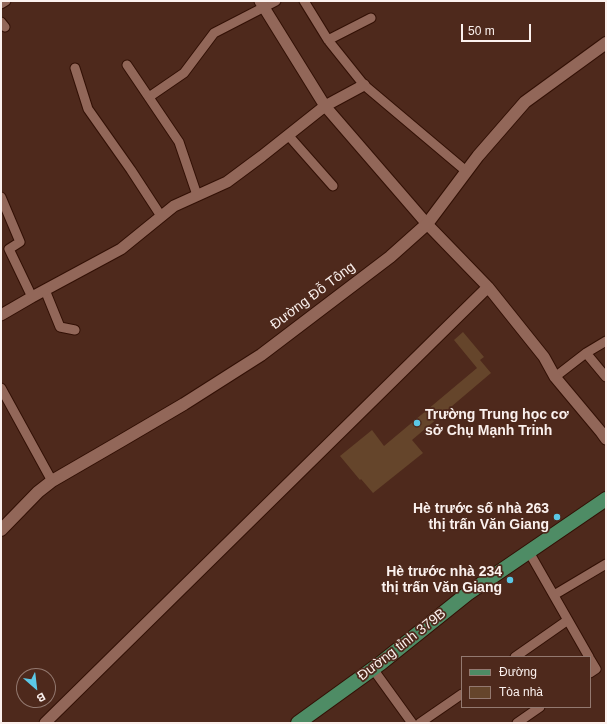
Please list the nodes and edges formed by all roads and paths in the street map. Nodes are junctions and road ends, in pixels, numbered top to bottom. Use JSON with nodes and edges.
{"nodes":[{"id":1,"x":6,"y":1,"type":"edge"},
{"id":2,"x":276,"y":1,"type":"edge"},
{"id":3,"x":304,"y":1,"type":"edge"},
{"id":4,"x":1,"y":4,"type":"edge"},
{"id":5,"x":262,"y":4,"type":"edge"},
{"id":6,"x":371,"y":18,"type":"dead end"},
{"id":7,"x":328,"y":40,"type":"junction"},
{"id":8,"x":606,"y":43,"type":"edge"},
{"id":9,"x":127,"y":65,"type":"dead end"},
{"id":10,"x":75,"y":68,"type":"dead end"},
{"id":11,"x":364,"y":85,"type":"junction"},
{"id":12,"x":148,"y":97,"type":"junction"},
{"id":13,"x":325,"y":106,"type":"junction"},
{"id":14,"x":288,"y":135,"type":"junction"},
{"id":15,"x":466,"y":171,"type":"junction"},
{"id":16,"x":333,"y":186,"type":"dead end"},
{"id":17,"x":197,"y":196,"type":"junction"},
{"id":18,"x":1,"y":197,"type":"edge"},
{"id":19,"x":161,"y":216,"type":"junction"},
{"id":20,"x":427,"y":224,"type":"junction"},
{"id":21,"x":488,"y":287,"type":"junction"},
{"id":22,"x":45,"y":290,"type":"junction"},
{"id":23,"x":32,"y":297,"type":"junction"},
{"id":24,"x":1,"y":315,"type":"edge"},
{"id":25,"x":75,"y":330,"type":"dead end"},
{"id":26,"x":606,"y":341,"type":"edge"},
{"id":27,"x":586,"y":353,"type":"junction"},
{"id":28,"x":555,"y":377,"type":"junction"},
{"id":29,"x":606,"y":377,"type":"edge"},
{"id":30,"x":1,"y":388,"type":"edge"},
{"id":31,"x":606,"y":439,"type":"edge"},
{"id":32,"x":52,"y":481,"type":"junction"},
{"id":33,"x":606,"y":499,"type":"edge"},
{"id":34,"x":1,"y":530,"type":"edge"},
{"id":35,"x":529,"y":552,"type":"junction"},
{"id":36,"x":606,"y":564,"type":"edge"},
{"id":37,"x":554,"y":595,"type":"junction"},
{"id":38,"x":568,"y":620,"type":"junction"},
{"id":39,"x":516,"y":656,"type":"edge"},
{"id":40,"x":588,"y":656,"type":"edge"},
{"id":41,"x":591,"y":661,"type":"edge"},
{"id":42,"x":373,"y":669,"type":"junction"},
{"id":43,"x":591,"y":672,"type":"edge"},
{"id":44,"x":461,"y":695,"type":"edge"},
{"id":45,"x":539,"y":708,"type":"edge"},
{"id":46,"x":45,"y":723,"type":"edge"},
{"id":47,"x":298,"y":723,"type":"edge"},
{"id":48,"x":412,"y":723,"type":"edge"},
{"id":49,"x":420,"y":723,"type":"edge"},
{"id":50,"x":517,"y":723,"type":"edge"}],
"edges":[{"from":1,"to":4,"type":"street"},
{"from":2,"to":5,"type":"street"},
{"from":3,"to":7,"type":"street"},
{"from":5,"to":12,"type":"street"},
{"from":5,"to":13,"type":"street"},
{"from":6,"to":7,"type":"street"},
{"from":7,"to":11,"type":"street"},
{"from":8,"to":15,"type":"main road","name":"Đường Đỗ Tông"},
{"from":9,"to":12,"type":"street"},
{"from":10,"to":19,"type":"street"},
{"from":11,"to":13,"type":"street"},
{"from":11,"to":15,"type":"street"},
{"from":12,"to":17,"type":"street"},
{"from":13,"to":14,"type":"street"},
{"from":13,"to":20,"type":"street"},
{"from":14,"to":16,"type":"street"},
{"from":14,"to":17,"type":"street"},
{"from":15,"to":20,"type":"main road","name":"Đường Đỗ Tông"},
{"from":17,"to":19,"type":"street"},
{"from":18,"to":23,"type":"street"},
{"from":19,"to":22,"type":"street"},
{"from":20,"to":21,"type":"street"},
{"from":20,"to":32,"type":"main road","name":"Đường Đỗ Tông"},
{"from":21,"to":28,"type":"street"},
{"from":21,"to":46,"type":"street"},
{"from":22,"to":23,"type":"street"},
{"from":22,"to":25,"type":"street"},
{"from":23,"to":24,"type":"street"},
{"from":26,"to":27,"type":"street"},
{"from":27,"to":28,"type":"street"},
{"from":27,"to":29,"type":"street"},
{"from":28,"to":31,"type":"street"},
{"from":30,"to":32,"type":"street"},
{"from":32,"to":34,"type":"main road","name":"Đường Đỗ Tông"},
{"from":33,"to":35,"type":"main road","name":"Đường tỉnh 379B"},
{"from":35,"to":37,"type":"street"},
{"from":35,"to":42,"type":"main road","name":"Đường tỉnh 379B"},
{"from":36,"to":37,"type":"street"},
{"from":37,"to":38,"type":"street"},
{"from":38,"to":39,"type":"street"},
{"from":38,"to":40,"type":"street"},
{"from":41,"to":43,"type":"street"},
{"from":42,"to":47,"type":"main road","name":"Đường tỉnh 379B"},
{"from":42,"to":48,"type":"street"},
{"from":44,"to":49,"type":"street"},
{"from":45,"to":50,"type":"street"}]}
